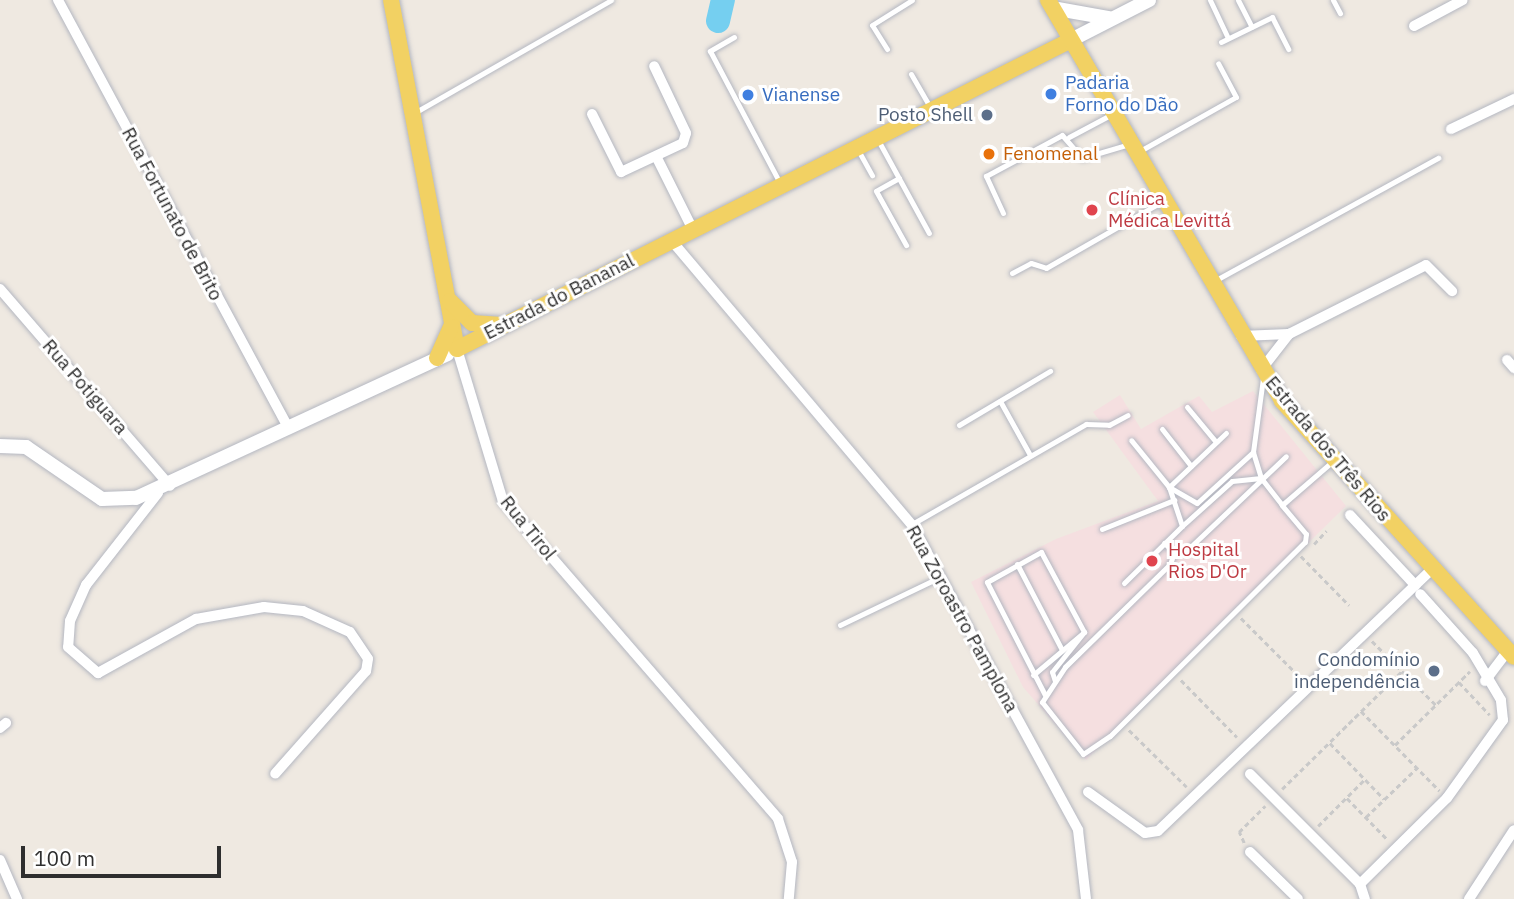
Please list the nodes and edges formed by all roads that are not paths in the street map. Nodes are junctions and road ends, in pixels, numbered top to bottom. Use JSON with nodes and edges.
{"nodes":[{"id":1,"x":58,"y":0,"type":"edge"},
{"id":2,"x":391,"y":0,"type":"edge"},
{"id":3,"x":611,"y":0,"type":"edge"},
{"id":4,"x":912,"y":0,"type":"edge"},
{"id":5,"x":1149,"y":0,"type":"edge"},
{"id":6,"x":1209,"y":0,"type":"edge"},
{"id":7,"x":1238,"y":0,"type":"edge"},
{"id":8,"x":1333,"y":0,"type":"edge"},
{"id":9,"x":1463,"y":0,"type":"edge"},
{"id":10,"x":1050,"y":4,"type":"edge"},
{"id":11,"x":1340,"y":13,"type":"dead end"},
{"id":12,"x":1114,"y":18,"type":"junction"},
{"id":13,"x":1414,"y":26,"type":"dead end"},
{"id":14,"x":1252,"y":27,"type":"junction"},
{"id":15,"x":734,"y":37,"type":"dead end"},
{"id":16,"x":1228,"y":38,"type":"junction"},
{"id":17,"x":1069,"y":41,"type":"junction"},
{"id":18,"x":1221,"y":42,"type":"dead end"},
{"id":19,"x":887,"y":49,"type":"dead end"},
{"id":20,"x":1288,"y":49,"type":"dead end"},
{"id":21,"x":1218,"y":63,"type":"dead end"},
{"id":22,"x":654,"y":66,"type":"dead end"},
{"id":23,"x":911,"y":74,"type":"dead end"},
{"id":24,"x":1514,"y":99,"type":"edge"},
{"id":25,"x":931,"y":110,"type":"junction"},
{"id":26,"x":414,"y":113,"type":"junction"},
{"id":27,"x":592,"y":114,"type":"dead end"},
{"id":28,"x":1112,"y":114,"type":"junction"},
{"id":29,"x":1451,"y":129,"type":"dead end"},
{"id":30,"x":877,"y":137,"type":"junction"},
{"id":31,"x":1069,"y":137,"type":"junction"},
{"id":32,"x":856,"y":148,"type":"junction"},
{"id":33,"x":1132,"y":149,"type":"junction"},
{"id":34,"x":657,"y":158,"type":"junction"},
{"id":35,"x":1438,"y":158,"type":"dead end"},
{"id":36,"x":872,"y":175,"type":"dead end"},
{"id":37,"x":899,"y":178,"type":"junction"},
{"id":38,"x":781,"y":186,"type":"junction"},
{"id":39,"x":1163,"y":201,"type":"junction"},
{"id":40,"x":1003,"y":213,"type":"dead end"},
{"id":41,"x":693,"y":230,"type":"junction"},
{"id":42,"x":929,"y":233,"type":"dead end"},
{"id":43,"x":672,"y":241,"type":"junction"},
{"id":44,"x":906,"y":245,"type":"dead end"},
{"id":45,"x":1013,"y":274,"type":"dead end"},
{"id":46,"x":1210,"y":284,"type":"junction"},
{"id":47,"x":0,"y":289,"type":"edge"},
{"id":48,"x":1451,"y":291,"type":"dead end"},
{"id":49,"x":447,"y":298,"type":"junction"},
{"id":50,"x":452,"y":324,"type":"junction"},
{"id":51,"x":508,"y":324,"type":"junction"},
{"id":52,"x":1289,"y":334,"type":"junction"},
{"id":53,"x":1241,"y":336,"type":"junction"},
{"id":54,"x":457,"y":349,"type":"junction"},
{"id":55,"x":437,"y":358,"type":"junction"},
{"id":56,"x":1050,"y":371,"type":"dead end"},
{"id":57,"x":1262,"y":373,"type":"junction"},
{"id":58,"x":1000,"y":401,"type":"junction"},
{"id":59,"x":1187,"y":407,"type":"dead end"},
{"id":60,"x":1128,"y":415,"type":"dead end"},
{"id":61,"x":959,"y":425,"type":"dead end"},
{"id":62,"x":288,"y":428,"type":"junction"},
{"id":63,"x":1162,"y":429,"type":"dead end"},
{"id":64,"x":1226,"y":433,"type":"dead end"},
{"id":65,"x":1131,"y":440,"type":"dead end"},
{"id":66,"x":1216,"y":442,"type":"junction"},
{"id":67,"x":0,"y":446,"type":"edge"},
{"id":68,"x":1253,"y":452,"type":"junction"},
{"id":69,"x":1030,"y":456,"type":"junction"},
{"id":70,"x":1286,"y":456,"type":"dead end"},
{"id":71,"x":1334,"y":460,"type":"junction"},
{"id":72,"x":1191,"y":466,"type":"junction"},
{"id":73,"x":1261,"y":478,"type":"junction"},
{"id":74,"x":1169,"y":487,"type":"junction"},
{"id":75,"x":164,"y":490,"type":"junction"},
{"id":76,"x":1174,"y":500,"type":"junction"},
{"id":77,"x":1282,"y":505,"type":"junction"},
{"id":78,"x":1350,"y":515,"type":"dead end"},
{"id":79,"x":912,"y":524,"type":"junction"},
{"id":80,"x":1182,"y":526,"type":"junction"},
{"id":81,"x":1102,"y":529,"type":"dead end"},
{"id":82,"x":1164,"y":543,"type":"junction"},
{"id":83,"x":1174,"y":552,"type":"junction"},
{"id":84,"x":1017,"y":565,"type":"junction"},
{"id":85,"x":1432,"y":569,"type":"junction"},
{"id":86,"x":940,"y":577,"type":"junction"},
{"id":87,"x":1124,"y":583,"type":"dead end"},
{"id":88,"x":1417,"y":589,"type":"junction"},
{"id":89,"x":840,"y":625,"type":"dead end"},
{"id":90,"x":1084,"y":632,"type":"junction"},
{"id":91,"x":1062,"y":650,"type":"junction"},
{"id":92,"x":1511,"y":654,"type":"edge"},
{"id":93,"x":1033,"y":675,"type":"junction"},
{"id":94,"x":1055,"y":681,"type":"junction"},
{"id":95,"x":1485,"y":681,"type":"junction"},
{"id":96,"x":1045,"y":695,"type":"junction"},
{"id":97,"x":275,"y":774,"type":"dead end"},
{"id":98,"x":1250,"y":774,"type":"dead end"},
{"id":99,"x":1088,"y":792,"type":"dead end"},
{"id":100,"x":1514,"y":830,"type":"edge"},
{"id":101,"x":1250,"y":852,"type":"road end"},
{"id":102,"x":0,"y":860,"type":"edge"},
{"id":103,"x":1360,"y":884,"type":"junction"},
{"id":104,"x":17,"y":899,"type":"edge"},
{"id":105,"x":789,"y":899,"type":"edge"},
{"id":106,"x":1086,"y":899,"type":"edge"},
{"id":107,"x":1298,"y":899,"type":"edge"},
{"id":108,"x":1365,"y":899,"type":"edge"},
{"id":109,"x":1469,"y":899,"type":"edge"}],
"edges":[{"from":1,"to":62,"type":"street","name":"Rua Fortunato de Brito"},
{"from":2,"to":26,"type":"main road","name":"Rua Tirol"},
{"from":3,"to":26,"type":"lane"},
{"from":4,"to":19,"type":"lane"},
{"from":5,"to":12,"type":"street","name":"Estrada do Bananal"},
{"from":6,"to":16,"type":"lane"},
{"from":7,"to":14,"type":"lane"},
{"from":8,"to":11,"type":"lane"},
{"from":9,"to":13,"type":"street"},
{"from":10,"to":12,"type":"street","name":"Estrada do Bananal"},
{"from":10,"to":17,"type":"main road","name":"Estrada dos Três Rios"},
{"from":12,"to":17,"type":"street","name":"Estrada do Bananal"},
{"from":14,"to":16,"type":"lane"},
{"from":14,"to":20,"type":"lane"},
{"from":15,"to":38,"type":"lane"},
{"from":16,"to":18,"type":"lane"},
{"from":17,"to":25,"type":"main road","name":"Estrada do Bananal"},
{"from":17,"to":28,"type":"main road","name":"Estrada dos Três Rios"},
{"from":21,"to":33,"type":"lane"},
{"from":22,"to":34,"type":"street"},
{"from":23,"to":25,"type":"lane"},
{"from":24,"to":29,"type":"street"},
{"from":25,"to":30,"type":"main road","name":"Estrada do Bananal"},
{"from":26,"to":49,"type":"main road","name":"Rua Tirol"},
{"from":27,"to":34,"type":"street"},
{"from":28,"to":31,"type":"lane"},
{"from":28,"to":33,"type":"main road","name":"Estrada dos Três Rios"},
{"from":30,"to":32,"type":"main road","name":"Estrada do Bananal"},
{"from":30,"to":37,"type":"lane"},
{"from":31,"to":33,"type":"lane"},
{"from":31,"to":40,"type":"lane"},
{"from":32,"to":36,"type":"lane"},
{"from":32,"to":38,"type":"main road","name":"Estrada do Bananal"},
{"from":33,"to":39,"type":"main road","name":"Estrada dos Três Rios"},
{"from":34,"to":41,"type":"street"},
{"from":35,"to":46,"type":"lane"},
{"from":37,"to":42,"type":"lane"},
{"from":37,"to":44,"type":"lane"},
{"from":38,"to":41,"type":"main road","name":"Estrada do Bananal"},
{"from":39,"to":45,"type":"lane"},
{"from":39,"to":46,"type":"main road","name":"Estrada dos Três Rios"},
{"from":41,"to":43,"type":"main road","name":"Estrada do Bananal"},
{"from":43,"to":51,"type":"main road","name":"Estrada do Bananal"},
{"from":43,"to":79,"type":"street","name":"Rua Zoroastro Pamplona"},
{"from":46,"to":53,"type":"main road","name":"Estrada dos Três Rios"},
{"from":47,"to":75,"type":"street","name":"Rua Potiguara"},
{"from":48,"to":52,"type":"street"},
{"from":49,"to":50,"type":"main road","name":"Rua Tirol"},
{"from":49,"to":51,"type":"main road"},
{"from":50,"to":54,"type":"main road","name":"Rua Tirol"},
{"from":50,"to":55,"type":"main road"},
{"from":51,"to":54,"type":"main road","name":"Estrada do Bananal"},
{"from":52,"to":53,"type":"street"},
{"from":52,"to":57,"type":"street"},
{"from":53,"to":57,"type":"main road","name":"Estrada dos Três Rios"},
{"from":54,"to":55,"type":"street","name":"Estrada do Bananal"},
{"from":54,"to":105,"type":"street","name":"Rua Tirol"},
{"from":55,"to":62,"type":"street","name":"Estrada do Bananal"},
{"from":56,"to":58,"type":"lane"},
{"from":57,"to":68,"type":"lane"},
{"from":57,"to":71,"type":"main road","name":"Estrada dos Três Rios"},
{"from":58,"to":61,"type":"lane"},
{"from":58,"to":69,"type":"lane"},
{"from":59,"to":66,"type":"lane"},
{"from":60,"to":69,"type":"lane"},
{"from":62,"to":75,"type":"street","name":"Estrada do Bananal"},
{"from":63,"to":72,"type":"lane"},
{"from":64,"to":66,"type":"lane"},
{"from":65,"to":74,"type":"lane"},
{"from":66,"to":72,"type":"lane"},
{"from":67,"to":75,"type":"street","name":"Estrada do Bananal"},
{"from":68,"to":73,"type":"lane"},
{"from":68,"to":74,"type":"lane"},
{"from":69,"to":79,"type":"lane"},
{"from":70,"to":73,"type":"lane"},
{"from":71,"to":77,"type":"lane"},
{"from":71,"to":85,"type":"main road","name":"Estrada dos Três Rios"},
{"from":72,"to":74,"type":"lane"},
{"from":73,"to":77,"type":"lane"},
{"from":73,"to":80,"type":"lane"},
{"from":73,"to":83,"type":"lane"},
{"from":74,"to":76,"type":"lane"},
{"from":75,"to":97,"type":"street"},
{"from":76,"to":80,"type":"lane"},
{"from":76,"to":81,"type":"lane"},
{"from":77,"to":96,"type":"lane"},
{"from":78,"to":88,"type":"street"},
{"from":79,"to":86,"type":"street","name":"Rua Zoroastro Pamplona"},
{"from":80,"to":82,"type":"lane"},
{"from":82,"to":83,"type":"lane"},
{"from":82,"to":87,"type":"lane"},
{"from":83,"to":94,"type":"lane"},
{"from":84,"to":90,"type":"lane"},
{"from":84,"to":91,"type":"lane"},
{"from":84,"to":93,"type":"lane"},
{"from":85,"to":88,"type":"street"},
{"from":85,"to":92,"type":"main road","name":"Estrada dos Três Rios"},
{"from":86,"to":89,"type":"lane"},
{"from":86,"to":106,"type":"street","name":"Rua Zoroastro Pamplona"},
{"from":88,"to":95,"type":"street"},
{"from":88,"to":99,"type":"street"},
{"from":90,"to":91,"type":"lane"},
{"from":90,"to":94,"type":"lane"},
{"from":91,"to":93,"type":"lane"},
{"from":92,"to":95,"type":"street"},
{"from":93,"to":96,"type":"lane"},
{"from":94,"to":96,"type":"lane"},
{"from":95,"to":103,"type":"street"},
{"from":98,"to":103,"type":"street"},
{"from":100,"to":109,"type":"street"},
{"from":101,"to":107,"type":"street"},
{"from":102,"to":104,"type":"street"},
{"from":103,"to":108,"type":"street"}]}
